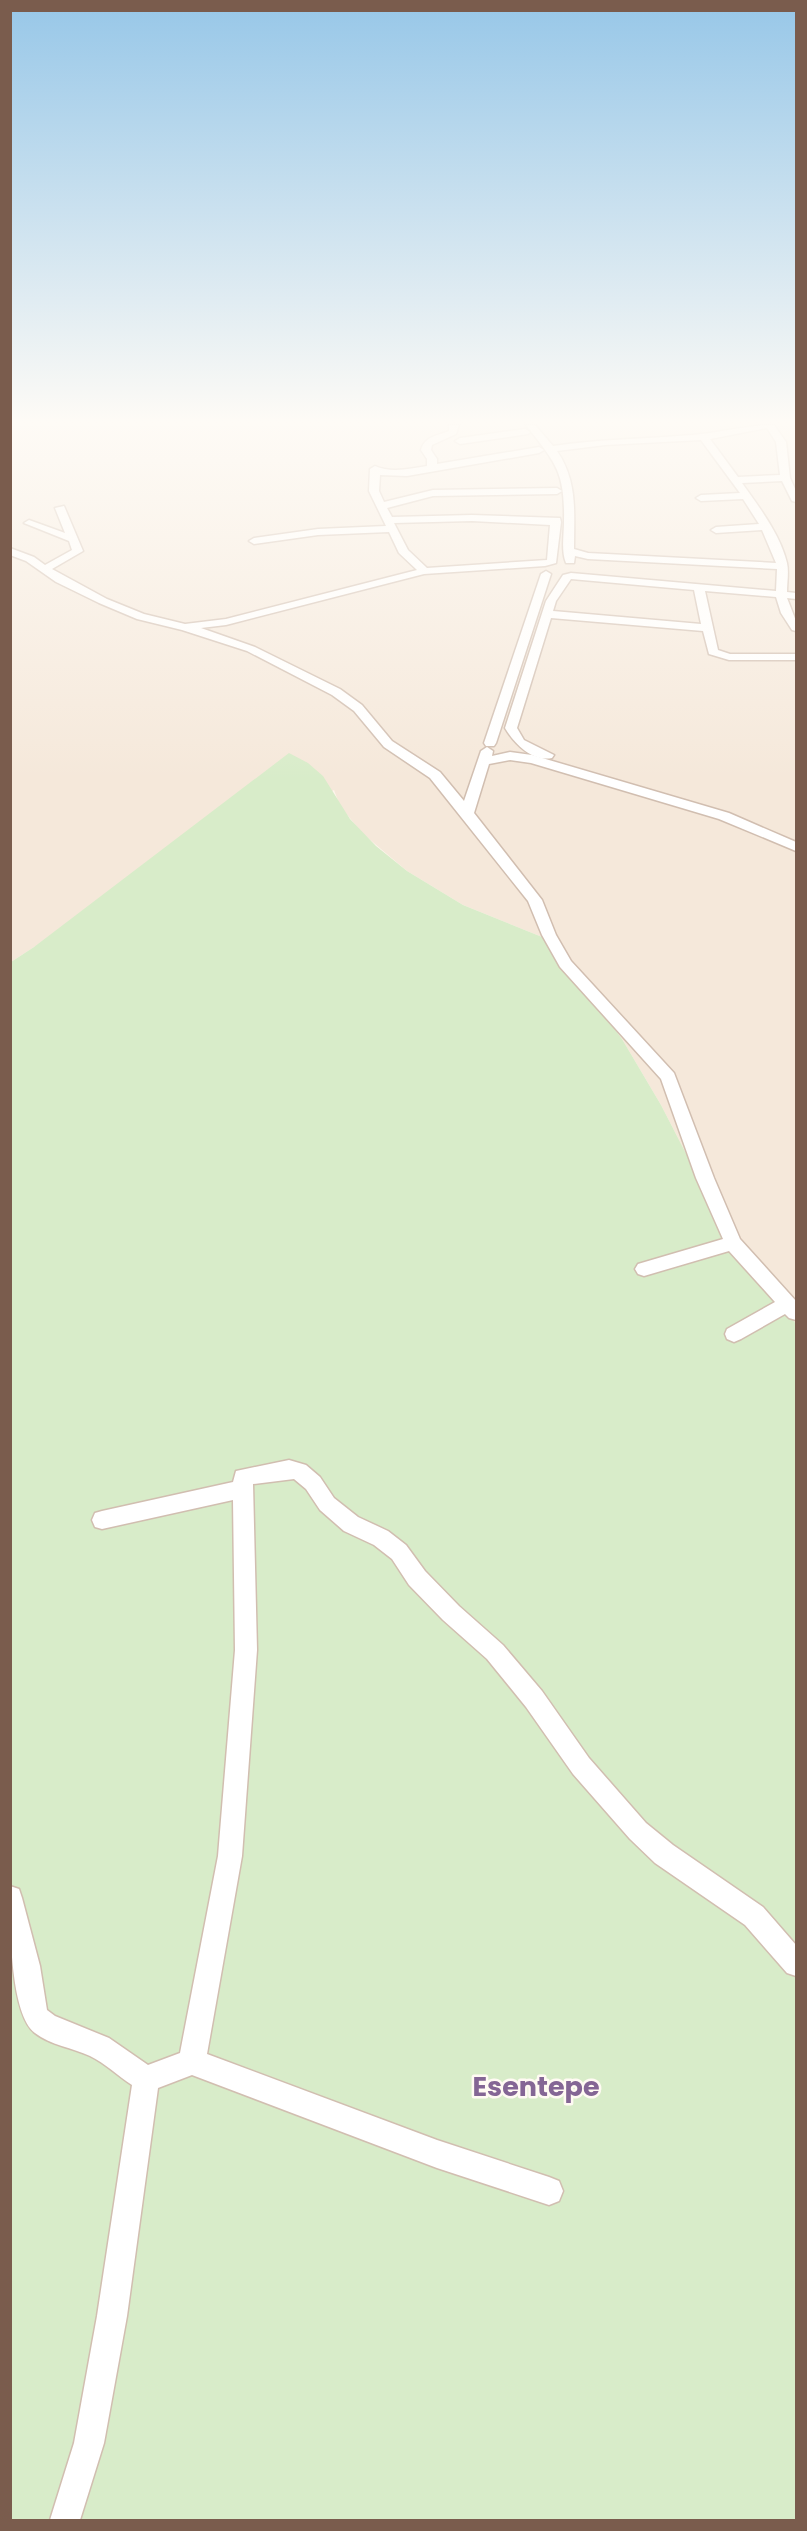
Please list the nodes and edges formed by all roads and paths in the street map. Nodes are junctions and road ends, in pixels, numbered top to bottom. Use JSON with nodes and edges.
{"nodes":[{"id":1,"x":75,"y":543,"type":"edge"},
{"id":2,"x":399,"y":543,"type":"edge"},
{"id":3,"x":551,"y":543,"type":"edge"},
{"id":4,"x":570,"y":543,"type":"edge"},
{"id":5,"x":771,"y":543,"type":"edge"},
{"id":6,"x":10,"y":551,"type":"edge"},
{"id":7,"x":782,"y":566,"type":"junction"},
{"id":8,"x":547,"y":567,"type":"junction"},
{"id":9,"x":571,"y":567,"type":"junction"},
{"id":10,"x":45,"y":569,"type":"junction"},
{"id":11,"x":424,"y":571,"type":"junction"},
{"id":12,"x":699,"y":587,"type":"junction"},
{"id":13,"x":781,"y":595,"type":"junction"},
{"id":14,"x":796,"y":596,"type":"edge"},
{"id":15,"x":547,"y":614,"type":"junction"},
{"id":16,"x":185,"y":627,"type":"junction"},
{"id":17,"x":709,"y":628,"type":"junction"},
{"id":18,"x":796,"y":628,"type":"edge"},
{"id":19,"x":796,"y":657,"type":"edge"},
{"id":20,"x":520,"y":741,"type":"junction"},
{"id":21,"x":489,"y":745,"type":"junction"},
{"id":22,"x":510,"y":756,"type":"junction"},
{"id":23,"x":483,"y":762,"type":"junction"},
{"id":24,"x":467,"y":813,"type":"junction"},
{"id":25,"x":796,"y":838,"type":"edge"},
{"id":26,"x":796,"y":848,"type":"edge"},
{"id":27,"x":733,"y":1244,"type":"junction"},
{"id":28,"x":644,"y":1269,"type":"dead end"},
{"id":29,"x":792,"y":1308,"type":"edge"},
{"id":30,"x":734,"y":1334,"type":"dead end"},
{"id":31,"x":243,"y":1489,"type":"junction"},
{"id":32,"x":102,"y":1520,"type":"dead end"},
{"id":33,"x":10,"y":1898,"type":"edge"},
{"id":34,"x":796,"y":1964,"type":"edge"},
{"id":35,"x":192,"y":2062,"type":"junction"},
{"id":36,"x":146,"y":2079,"type":"junction"},
{"id":37,"x":549,"y":2191,"type":"dead end"},
{"id":38,"x":65,"y":2520,"type":"edge"}],
"edges":[{"from":1,"to":10,"type":"street"},
{"from":2,"to":11,"type":"street"},
{"from":3,"to":8,"type":"street"},
{"from":4,"to":9,"type":"street"},
{"from":5,"to":7,"type":"street"},
{"from":6,"to":10,"type":"street"},
{"from":7,"to":9,"type":"street"},
{"from":7,"to":13,"type":"street"},
{"from":8,"to":9,"type":"street"},
{"from":8,"to":9,"type":"street"},
{"from":8,"to":11,"type":"street"},
{"from":8,"to":21,"type":"street"},
{"from":9,"to":12,"type":"street"},
{"from":9,"to":15,"type":"street"},
{"from":10,"to":16,"type":"street"},
{"from":11,"to":16,"type":"street"},
{"from":12,"to":13,"type":"street"},
{"from":12,"to":17,"type":"street"},
{"from":13,"to":14,"type":"street"},
{"from":13,"to":18,"type":"street"},
{"from":15,"to":17,"type":"street"},
{"from":15,"to":20,"type":"street"},
{"from":16,"to":24,"type":"street"},
{"from":17,"to":19,"type":"street"},
{"from":20,"to":21,"type":"street"},
{"from":20,"to":22,"type":"street"},
{"from":20,"to":25,"type":"street"},
{"from":21,"to":22,"type":"street"},
{"from":21,"to":23,"type":"street"},
{"from":22,"to":23,"type":"street"},
{"from":22,"to":26,"type":"street"},
{"from":23,"to":24,"type":"street"},
{"from":24,"to":27,"type":"street"},
{"from":27,"to":28,"type":"street"},
{"from":27,"to":29,"type":"street"},
{"from":29,"to":30,"type":"street"},
{"from":31,"to":32,"type":"street"},
{"from":31,"to":34,"type":"street"},
{"from":31,"to":35,"type":"street"},
{"from":33,"to":36,"type":"street"},
{"from":35,"to":36,"type":"street"},
{"from":35,"to":37,"type":"street"},
{"from":36,"to":38,"type":"street"}]}
